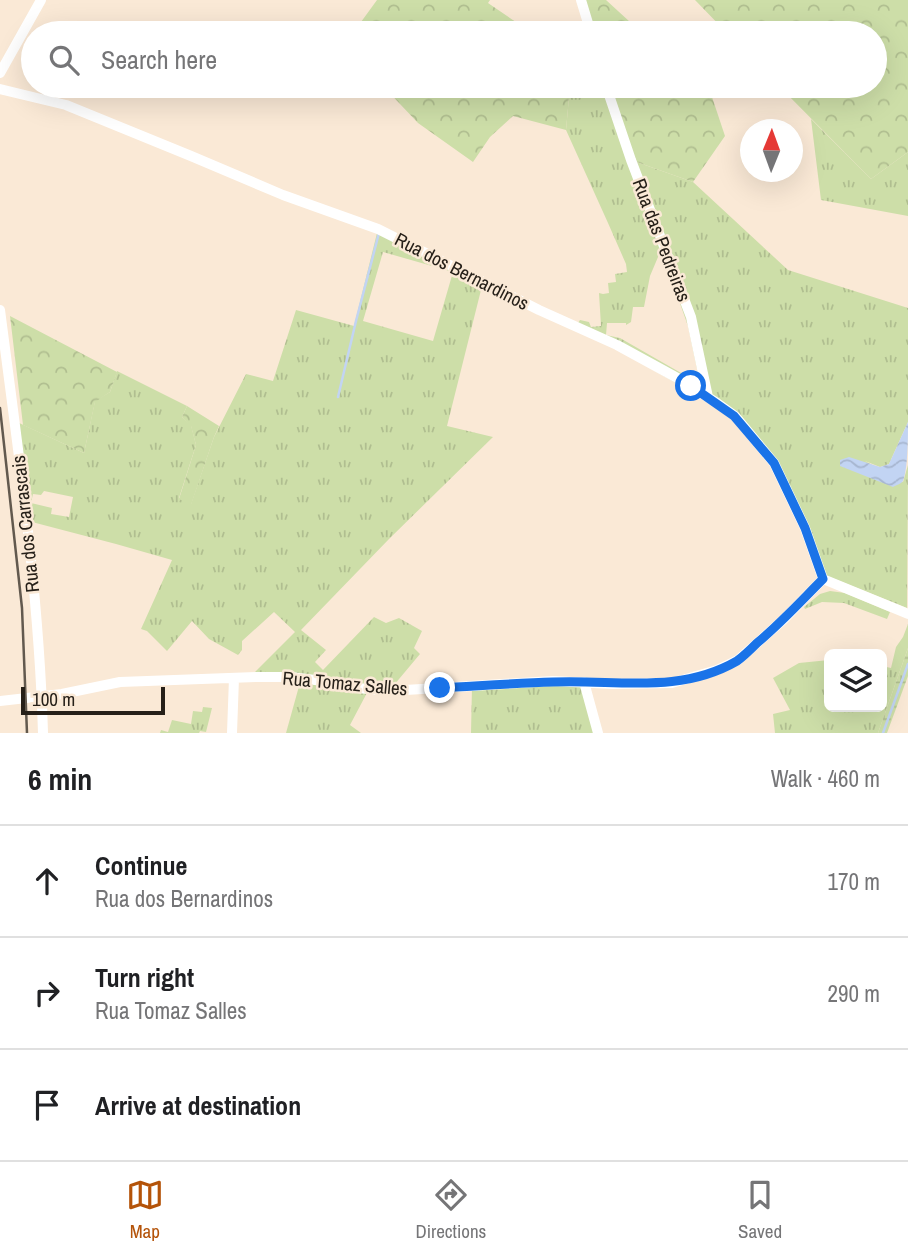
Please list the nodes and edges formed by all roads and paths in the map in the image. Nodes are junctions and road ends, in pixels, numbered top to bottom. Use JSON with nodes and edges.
{"nodes":[{"id":1,"x":41,"y":0,"type":"edge"},
{"id":2,"x":581,"y":0,"type":"edge"},
{"id":3,"x":29,"y":21,"type":"edge"},
{"id":4,"x":587,"y":21,"type":"edge"},
{"id":5,"x":21,"y":36,"type":"edge"},
{"id":6,"x":0,"y":73,"type":"edge"},
{"id":7,"x":0,"y":89,"type":"edge"},
{"id":8,"x":21,"y":94,"type":"edge"},
{"id":9,"x":35,"y":98,"type":"edge"},
{"id":10,"x":610,"y":98,"type":"edge"},
{"id":11,"x":0,"y":310,"type":"edge"},
{"id":12,"x":708,"y":397,"type":"junction"},
{"id":13,"x":823,"y":579,"type":"junction"},
{"id":14,"x":908,"y":614,"type":"edge"},
{"id":15,"x":234,"y":678,"type":"junction"},
{"id":16,"x":584,"y":682,"type":"junction"},
{"id":17,"x":42,"y":697,"type":"junction"},
{"id":18,"x":1,"y":700,"type":"edge"},
{"id":19,"x":43,"y":733,"type":"edge"},
{"id":20,"x":232,"y":733,"type":"edge"},
{"id":21,"x":598,"y":733,"type":"edge"}],
"edges":[{"from":1,"to":3,"type":"street"},
{"from":2,"to":4,"type":"street"},
{"from":5,"to":6,"type":"street"},
{"from":7,"to":8,"type":"street","name":"Rua dos Bernardinos"},
{"from":9,"to":12,"type":"street","name":"Rua dos Bernardinos"},
{"from":10,"to":12,"type":"street","name":"Rua das Pedreiras"},
{"from":11,"to":17,"type":"street","name":"Rua dos Carrascais"},
{"from":12,"to":13,"type":"street","name":"Rua dos Bernardinos"},
{"from":13,"to":14,"type":"street"},
{"from":13,"to":16,"type":"street","name":"Rua Tomaz Salles"},
{"from":15,"to":16,"type":"street","name":"Rua Tomaz Salles"},
{"from":15,"to":17,"type":"street","name":"Rua Tomaz Salles"},
{"from":15,"to":20,"type":"street"},
{"from":16,"to":21,"type":"street"},
{"from":17,"to":18,"type":"street","name":"Rua Tomaz Salles"},
{"from":17,"to":19,"type":"street","name":"Rua dos Carrascais"}]}
